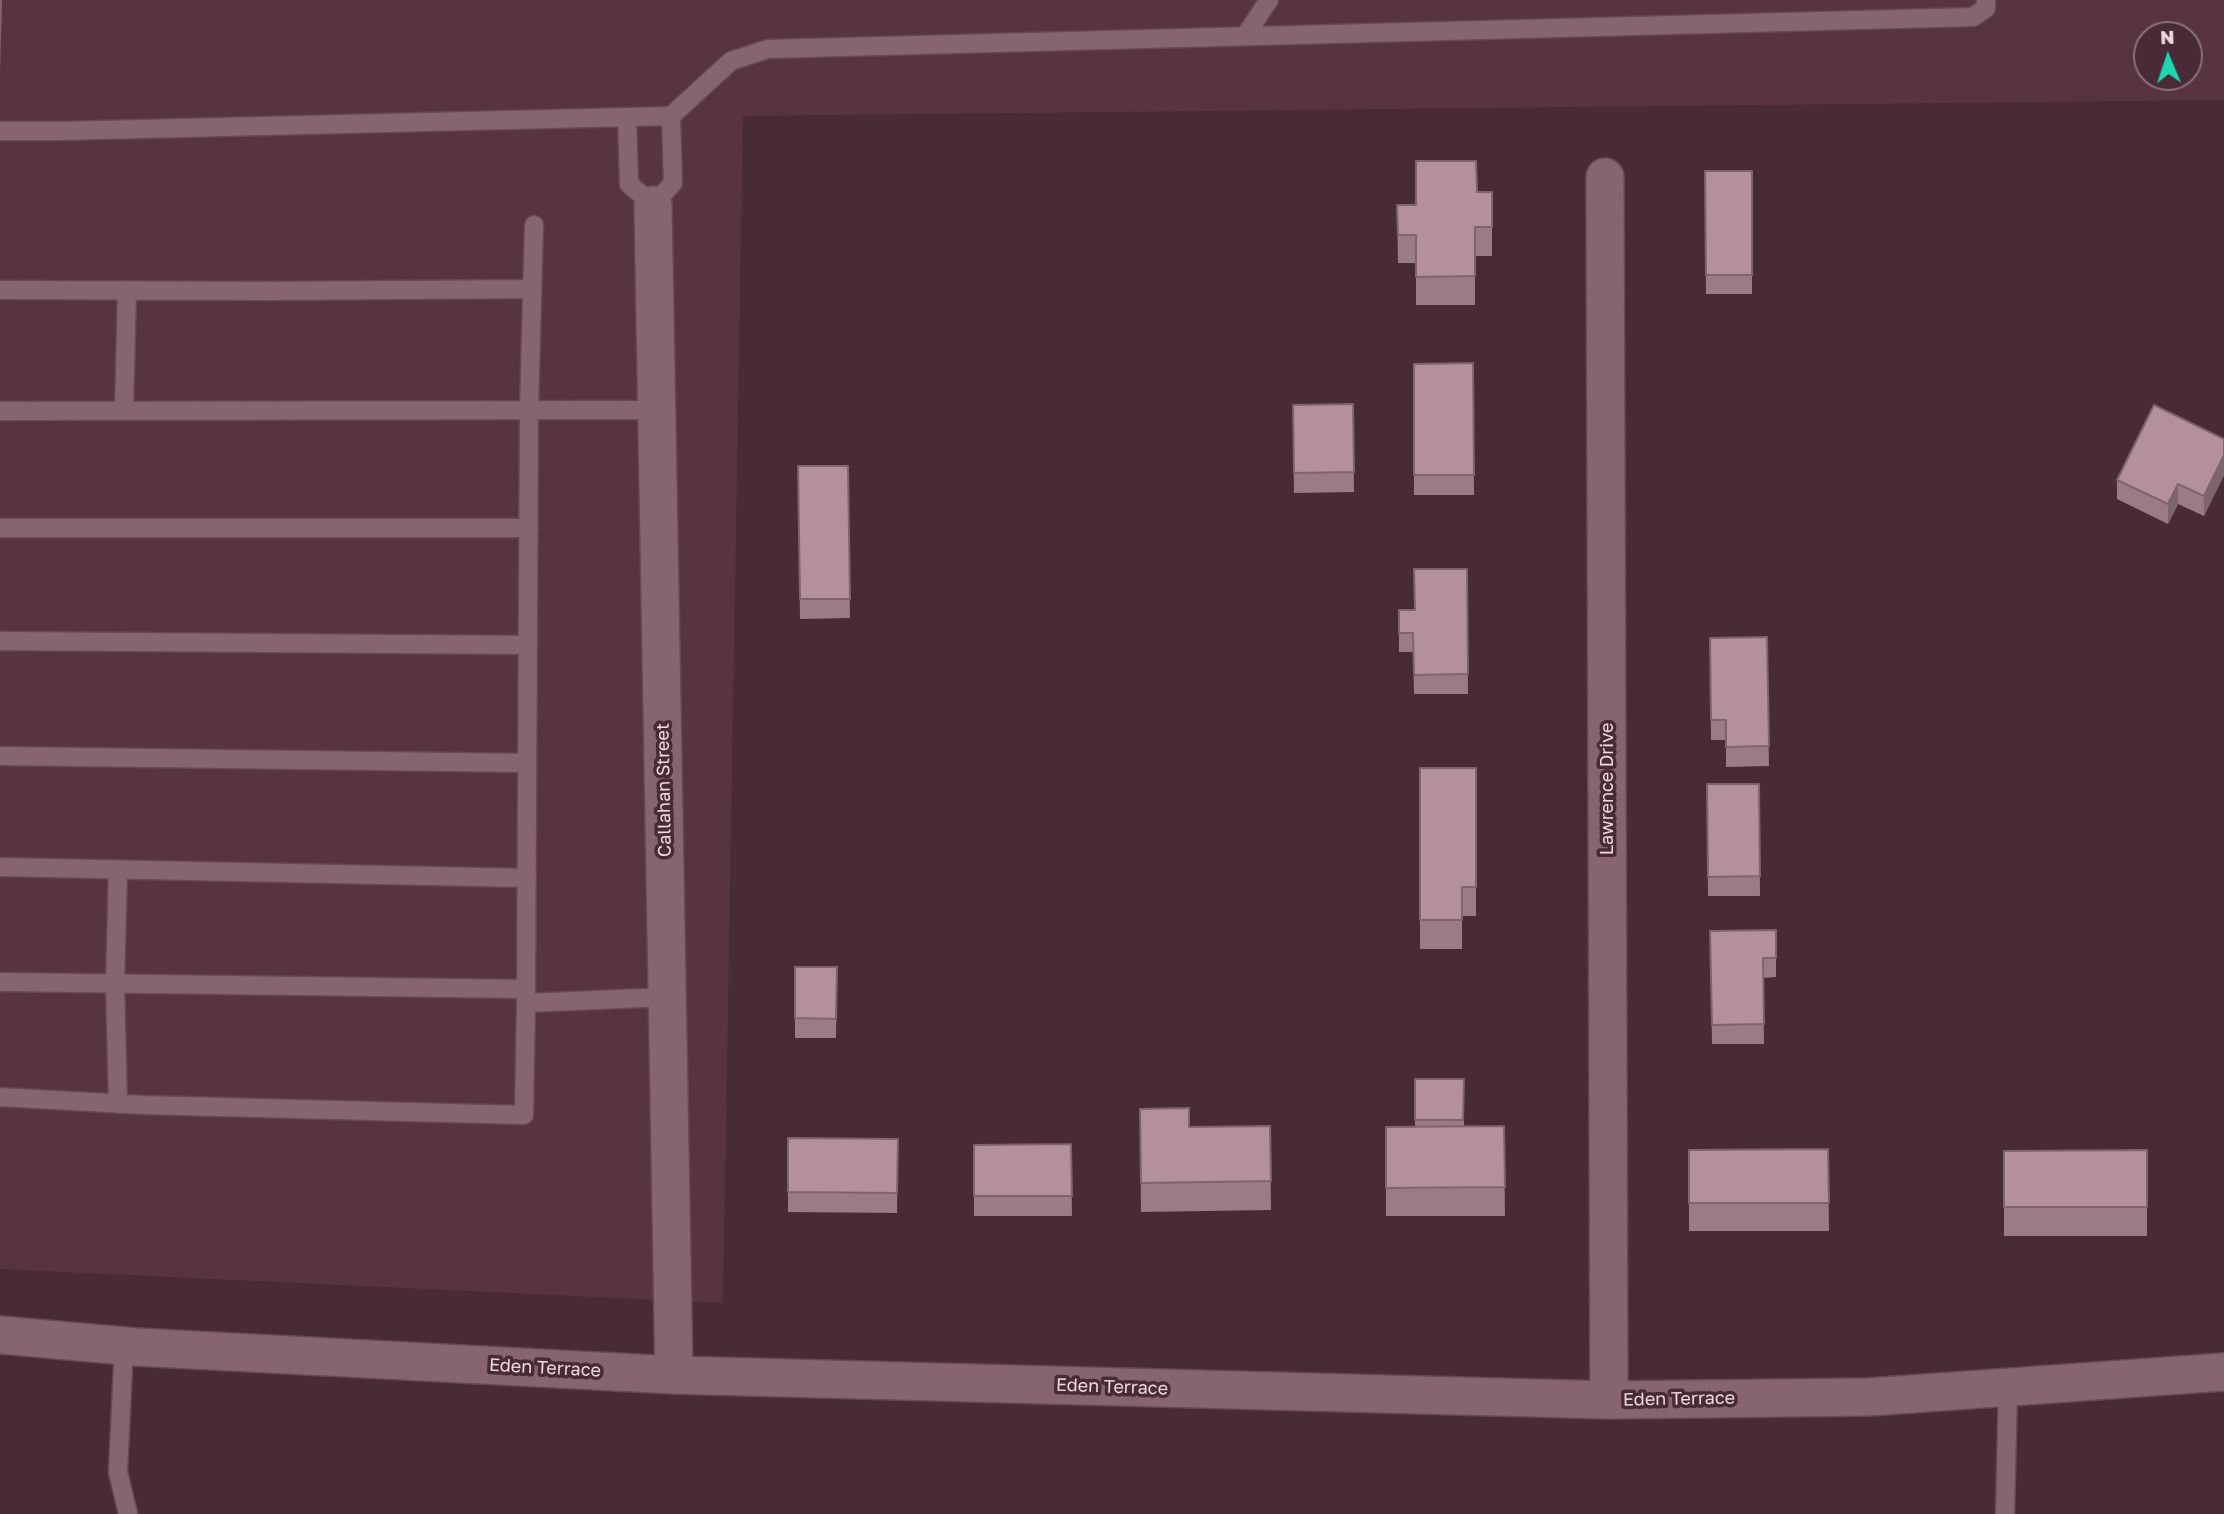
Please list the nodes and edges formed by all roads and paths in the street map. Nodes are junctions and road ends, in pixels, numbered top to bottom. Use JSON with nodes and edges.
{"nodes":[{"id":1,"x":1269,"y":0,"type":"edge"},
{"id":2,"x":1986,"y":0,"type":"edge"},
{"id":3,"x":1244,"y":36,"type":"junction"},
{"id":4,"x":671,"y":116,"type":"junction"},
{"id":5,"x":627,"y":117,"type":"junction"},
{"id":6,"x":0,"y":131,"type":"edge"},
{"id":7,"x":1605,"y":177,"type":"dead end"},
{"id":8,"x":653,"y":205,"type":"junction"},
{"id":9,"x":534,"y":225,"type":"dead end"},
{"id":10,"x":532,"y":289,"type":"junction"},
{"id":11,"x":0,"y":290,"type":"edge"},
{"id":12,"x":127,"y":290,"type":"junction"},
{"id":13,"x":529,"y":410,"type":"junction"},
{"id":14,"x":656,"y":410,"type":"junction"},
{"id":15,"x":0,"y":411,"type":"edge"},
{"id":16,"x":124,"y":411,"type":"junction"},
{"id":17,"x":0,"y":528,"type":"edge"},
{"id":18,"x":529,"y":528,"type":"junction"},
{"id":19,"x":0,"y":641,"type":"edge"},
{"id":20,"x":528,"y":645,"type":"junction"},
{"id":21,"x":0,"y":755,"type":"edge"},
{"id":22,"x":527,"y":763,"type":"junction"},
{"id":23,"x":0,"y":867,"type":"edge"},
{"id":24,"x":118,"y":870,"type":"junction"},
{"id":25,"x":527,"y":878,"type":"junction"},
{"id":26,"x":0,"y":982,"type":"edge"},
{"id":27,"x":116,"y":984,"type":"junction"},
{"id":28,"x":526,"y":996,"type":"junction"},
{"id":29,"x":667,"y":997,"type":"junction"},
{"id":30,"x":0,"y":1097,"type":"edge"},
{"id":31,"x":118,"y":1104,"type":"junction"},
{"id":32,"x":0,"y":1335,"type":"edge"},
{"id":33,"x":124,"y":1345,"type":"junction"},
{"id":34,"x":2224,"y":1372,"type":"edge"},
{"id":35,"x":674,"y":1375,"type":"junction"},
{"id":36,"x":2008,"y":1388,"type":"junction"},
{"id":37,"x":1609,"y":1400,"type":"junction"},
{"id":38,"x":128,"y":1514,"type":"edge"},
{"id":39,"x":2005,"y":1514,"type":"edge"}],
"edges":[{"from":1,"to":3,"type":"lane"},
{"from":2,"to":3,"type":"lane"},
{"from":3,"to":4,"type":"lane"},
{"from":4,"to":5,"type":"lane"},
{"from":4,"to":8,"type":"lane"},
{"from":5,"to":6,"type":"lane"},
{"from":5,"to":8,"type":"lane"},
{"from":7,"to":37,"type":"street","name":"Lawrence Drive"},
{"from":8,"to":14,"type":"street","name":"Callahan Street"},
{"from":9,"to":10,"type":"lane"},
{"from":10,"to":12,"type":"lane"},
{"from":10,"to":13,"type":"lane"},
{"from":11,"to":12,"type":"lane"},
{"from":12,"to":16,"type":"lane"},
{"from":13,"to":14,"type":"lane"},
{"from":13,"to":16,"type":"lane"},
{"from":13,"to":18,"type":"lane"},
{"from":14,"to":29,"type":"street","name":"Callahan Street"},
{"from":15,"to":16,"type":"lane"},
{"from":17,"to":18,"type":"lane"},
{"from":18,"to":20,"type":"lane"},
{"from":19,"to":20,"type":"lane"},
{"from":20,"to":22,"type":"lane"},
{"from":21,"to":22,"type":"lane"},
{"from":22,"to":25,"type":"lane"},
{"from":23,"to":24,"type":"lane"},
{"from":24,"to":25,"type":"lane"},
{"from":24,"to":27,"type":"lane"},
{"from":25,"to":28,"type":"lane"},
{"from":26,"to":27,"type":"lane"},
{"from":27,"to":28,"type":"lane"},
{"from":27,"to":31,"type":"lane"},
{"from":28,"to":29,"type":"lane"},
{"from":28,"to":31,"type":"lane"},
{"from":29,"to":35,"type":"street","name":"Callahan Street"},
{"from":30,"to":31,"type":"lane"},
{"from":32,"to":33,"type":"street","name":"Eden Terrace"},
{"from":33,"to":35,"type":"street","name":"Eden Terrace"},
{"from":33,"to":38,"type":"lane"},
{"from":34,"to":36,"type":"street","name":"Eden Terrace"},
{"from":35,"to":37,"type":"street","name":"Eden Terrace"},
{"from":36,"to":37,"type":"street","name":"Eden Terrace"},
{"from":36,"to":39,"type":"lane"}]}
